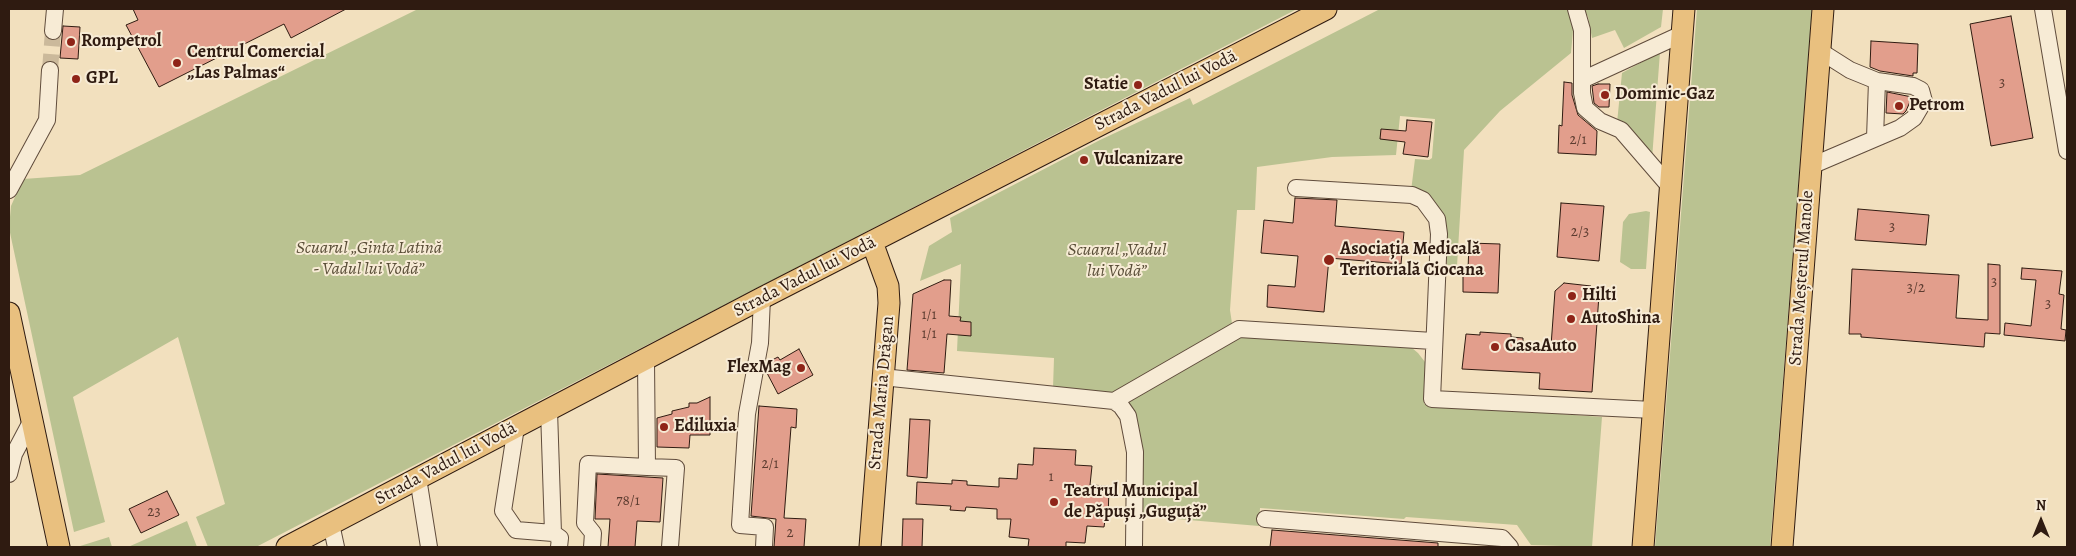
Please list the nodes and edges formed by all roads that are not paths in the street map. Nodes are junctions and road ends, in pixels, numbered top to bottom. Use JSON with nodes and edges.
{"nodes":[{"id":1,"x":55,"y":9,"type":"edge"},
{"id":2,"x":1326,"y":9,"type":"edge"},
{"id":3,"x":1576,"y":9,"type":"edge"},
{"id":4,"x":1684,"y":9,"type":"edge"},
{"id":5,"x":1823,"y":9,"type":"edge"},
{"id":6,"x":2043,"y":9,"type":"edge"},
{"id":7,"x":53,"y":32,"type":"tunnel mouth"},
{"id":8,"x":1682,"y":34,"type":"junction"},
{"id":9,"x":1820,"y":51,"type":"junction"},
{"id":10,"x":50,"y":70,"type":"tunnel mouth"},
{"id":11,"x":1582,"y":80,"type":"junction"},
{"id":12,"x":1877,"y":81,"type":"junction"},
{"id":13,"x":1875,"y":138,"type":"junction"},
{"id":14,"x":2067,"y":151,"type":"edge"},
{"id":15,"x":1811,"y":166,"type":"junction"},
{"id":16,"x":1296,"y":188,"type":"dead end"},
{"id":17,"x":1671,"y":188,"type":"junction"},
{"id":18,"x":9,"y":190,"type":"edge"},
{"id":19,"x":872,"y":242,"type":"junction"},
{"id":20,"x":762,"y":298,"type":"junction"},
{"id":21,"x":9,"y":312,"type":"edge"},
{"id":22,"x":1433,"y":341,"type":"junction"},
{"id":23,"x":646,"y":360,"type":"junction"},
{"id":24,"x":882,"y":377,"type":"junction"},
{"id":25,"x":1114,"y":401,"type":"junction"},
{"id":26,"x":549,"y":410,"type":"junction"},
{"id":27,"x":1653,"y":410,"type":"junction"},
{"id":28,"x":32,"y":420,"type":"junction"},
{"id":29,"x":516,"y":427,"type":"junction"},
{"id":30,"x":647,"y":467,"type":"junction"},
{"id":31,"x":9,"y":474,"type":"edge"},
{"id":32,"x":418,"y":478,"type":"junction"},
{"id":33,"x":1265,"y":519,"type":"dead end"},
{"id":34,"x":337,"y":540,"type":"edge"},
{"id":35,"x":556,"y":540,"type":"edge"},
{"id":36,"x":59,"y":547,"type":"edge"},
{"id":37,"x":286,"y":547,"type":"edge"},
{"id":38,"x":429,"y":547,"type":"edge"},
{"id":39,"x":592,"y":547,"type":"edge"},
{"id":40,"x":670,"y":547,"type":"edge"},
{"id":41,"x":764,"y":547,"type":"edge"},
{"id":42,"x":870,"y":547,"type":"edge"},
{"id":43,"x":1134,"y":547,"type":"edge"},
{"id":44,"x":1510,"y":547,"type":"edge"},
{"id":45,"x":1643,"y":547,"type":"edge"},
{"id":46,"x":1782,"y":547,"type":"edge"}],
"edges":[{"from":1,"to":7,"type":"lane"},
{"from":2,"to":19,"type":"main road","name":"Strada Vadul lui Vodă"},
{"from":3,"to":11,"type":"lane"},
{"from":4,"to":8,"type":"main road"},
{"from":5,"to":9,"type":"main road","name":"Strada Meșterul Manole"},
{"from":6,"to":14,"type":"lane"},
{"from":8,"to":11,"type":"lane"},
{"from":8,"to":17,"type":"main road"},
{"from":9,"to":12,"type":"lane"},
{"from":9,"to":15,"type":"main road","name":"Strada Meșterul Manole"},
{"from":10,"to":18,"type":"lane"},
{"from":11,"to":17,"type":"lane"},
{"from":12,"to":13,"type":"lane"},
{"from":12,"to":13,"type":"lane"},
{"from":13,"to":15,"type":"lane"},
{"from":15,"to":46,"type":"main road","name":"Strada Meșterul Manole"},
{"from":16,"to":22,"type":"lane"},
{"from":17,"to":27,"type":"main road"},
{"from":19,"to":20,"type":"main road","name":"Strada Vadul lui Vodă"},
{"from":19,"to":24,"type":"main road","name":"Strada Maria Drăgan"},
{"from":20,"to":23,"type":"main road","name":"Strada Vadul lui Vodă"},
{"from":20,"to":41,"type":"lane"},
{"from":21,"to":28,"type":"main road"},
{"from":22,"to":25,"type":"lane"},
{"from":22,"to":27,"type":"lane"},
{"from":23,"to":26,"type":"main road","name":"Strada Vadul lui Vodă"},
{"from":23,"to":30,"type":"lane"},
{"from":24,"to":25,"type":"lane"},
{"from":24,"to":42,"type":"main road","name":"Strada Maria Drăgan"},
{"from":25,"to":43,"type":"lane"},
{"from":26,"to":29,"type":"main road","name":"Strada Vadul lui Vodă"},
{"from":26,"to":35,"type":"lane"},
{"from":27,"to":45,"type":"main road"},
{"from":28,"to":31,"type":"lane"},
{"from":28,"to":36,"type":"main road"},
{"from":29,"to":32,"type":"main road","name":"Strada Vadul lui Vodă"},
{"from":29,"to":35,"type":"lane"},
{"from":30,"to":39,"type":"lane"},
{"from":30,"to":40,"type":"lane"},
{"from":32,"to":34,"type":"main road","name":"Strada Vadul lui Vodă"},
{"from":32,"to":38,"type":"lane"},
{"from":33,"to":44,"type":"lane"},
{"from":34,"to":37,"type":"main road","name":"Strada Vadul lui Vodă"}]}
